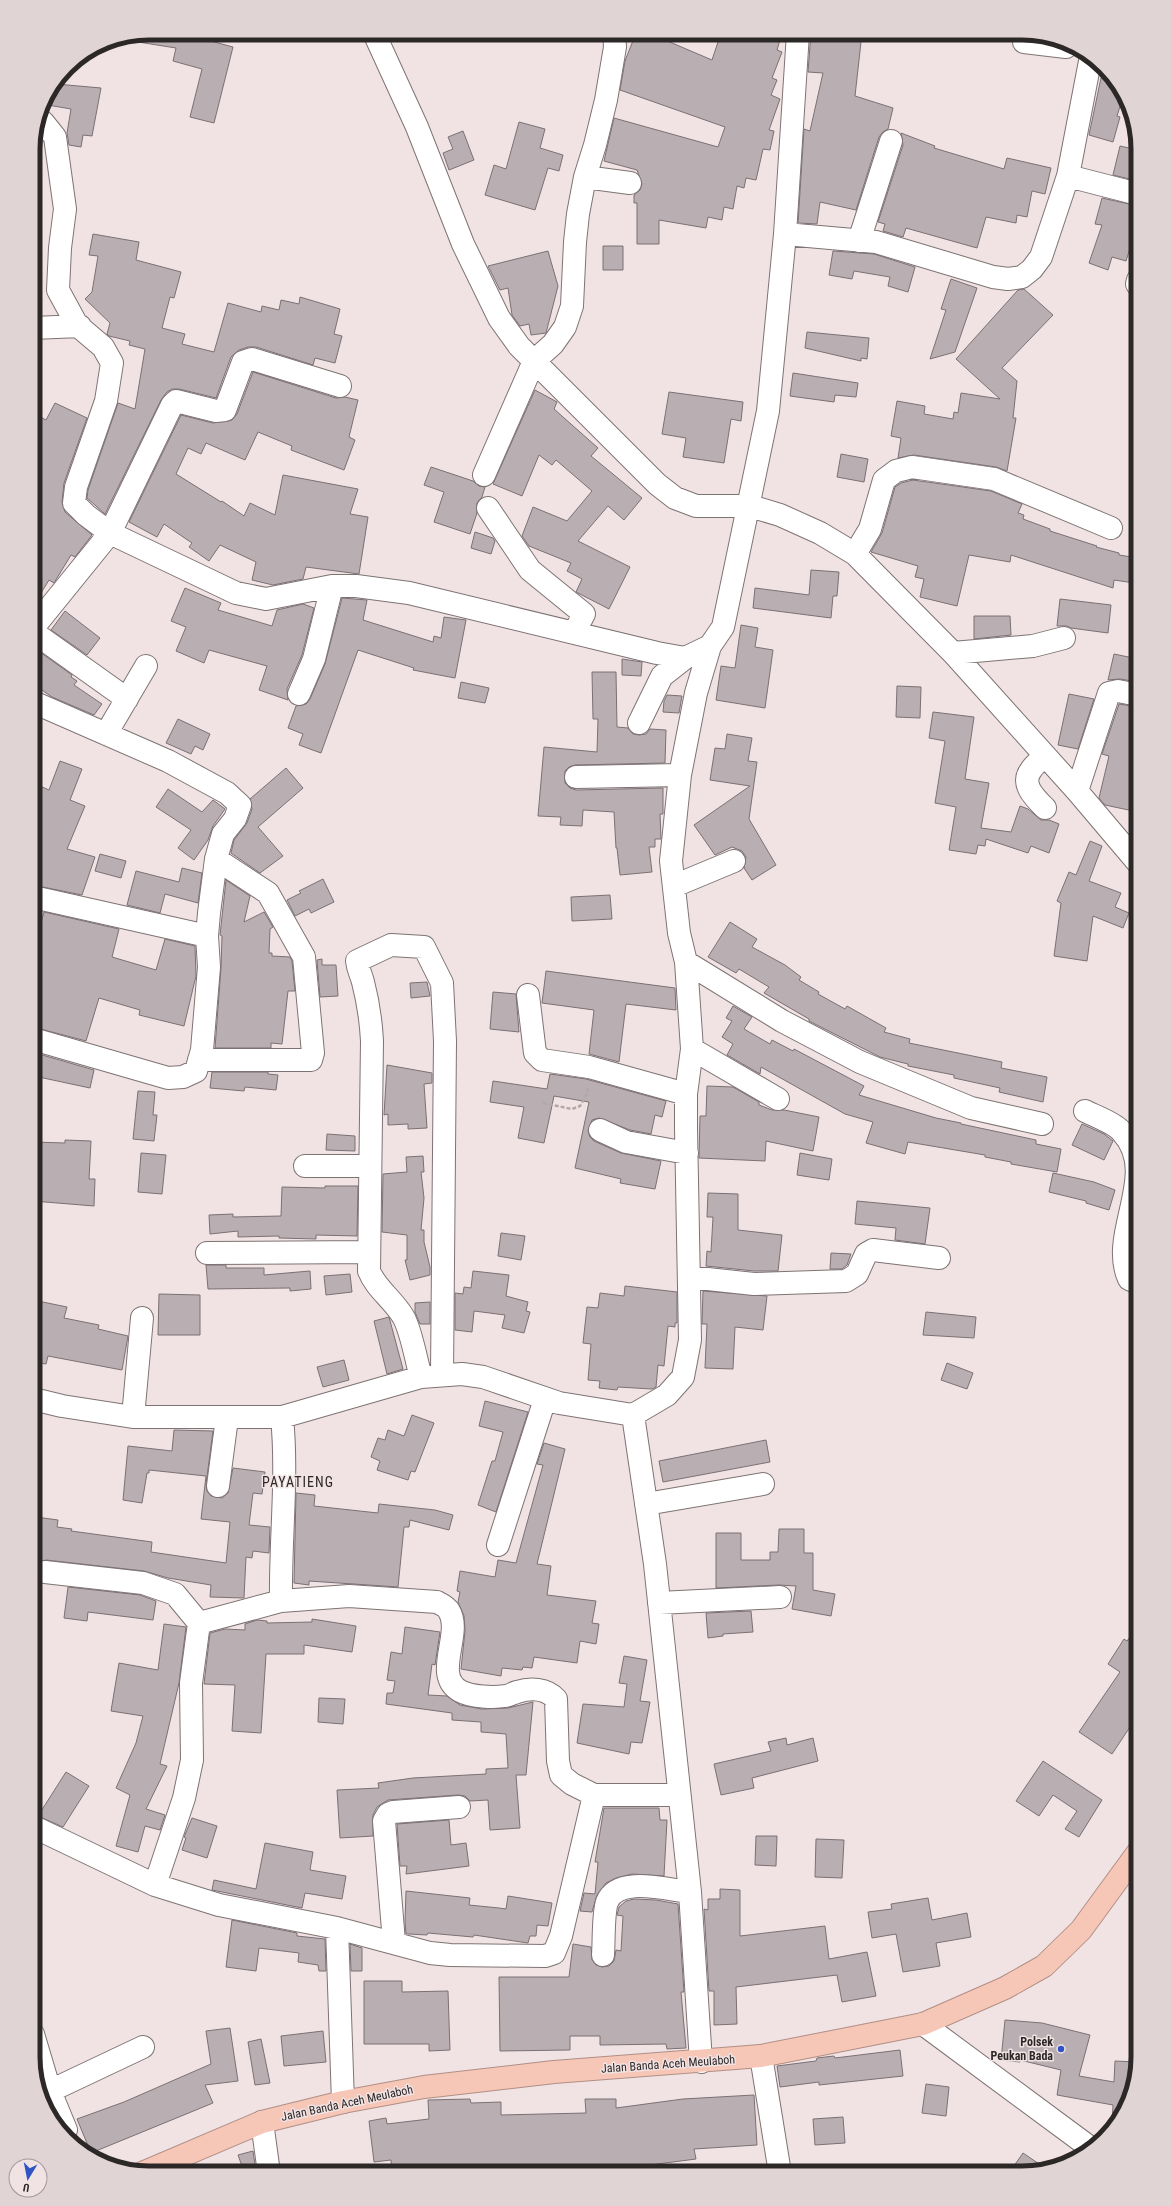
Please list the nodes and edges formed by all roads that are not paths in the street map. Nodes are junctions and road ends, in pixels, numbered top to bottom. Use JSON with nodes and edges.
{"nodes":[{"id":1,"x":377,"y":40,"type":"edge"},
{"id":2,"x":614,"y":40,"type":"edge"},
{"id":3,"x":798,"y":40,"type":"edge"},
{"id":4,"x":1024,"y":42,"type":"dead end"},
{"id":5,"x":1057,"y":46,"type":"edge"},
{"id":6,"x":1089,"y":64,"type":"edge"},
{"id":7,"x":44,"y":123,"type":"edge"},
{"id":8,"x":891,"y":141,"type":"dead end"},
{"id":9,"x":1068,"y":176,"type":"junction"},
{"id":10,"x":585,"y":177,"type":"junction"},
{"id":11,"x":630,"y":183,"type":"dead end"},
{"id":12,"x":1131,"y":192,"type":"edge"},
{"id":13,"x":785,"y":234,"type":"junction"},
{"id":14,"x":859,"y":241,"type":"junction"},
{"id":15,"x":80,"y":326,"type":"junction"},
{"id":16,"x":40,"y":328,"type":"edge"},
{"id":17,"x":534,"y":361,"type":"junction"},
{"id":18,"x":340,"y":386,"type":"dead end"},
{"id":19,"x":484,"y":475,"type":"dead end"},
{"id":20,"x":488,"y":508,"type":"dead end"},
{"id":21,"x":747,"y":518,"type":"junction"},
{"id":22,"x":1111,"y":528,"type":"dead end"},
{"id":23,"x":110,"y":533,"type":"junction"},
{"id":24,"x":855,"y":554,"type":"junction"},
{"id":25,"x":332,"y":586,"type":"junction"},
{"id":26,"x":40,"y":619,"type":"edge"},
{"id":27,"x":574,"y":633,"type":"junction"},
{"id":28,"x":40,"y":637,"type":"edge"},
{"id":29,"x":1064,"y":638,"type":"dead end"},
{"id":30,"x":710,"y":646,"type":"junction"},
{"id":31,"x":953,"y":653,"type":"junction"},
{"id":32,"x":685,"y":658,"type":"junction"},
{"id":33,"x":146,"y":666,"type":"dead end"},
{"id":34,"x":1131,"y":693,"type":"edge"},
{"id":35,"x":299,"y":694,"type":"dead end"},
{"id":36,"x":127,"y":699,"type":"junction"},
{"id":37,"x":40,"y":705,"type":"edge"},
{"id":38,"x":639,"y":723,"type":"dead end"},
{"id":39,"x":106,"y":734,"type":"junction"},
{"id":40,"x":1040,"y":760,"type":"junction"},
{"id":41,"x":680,"y":775,"type":"junction"},
{"id":42,"x":576,"y":777,"type":"dead end"},
{"id":43,"x":1077,"y":791,"type":"junction"},
{"id":44,"x":1045,"y":808,"type":"dead end"},
{"id":45,"x":1131,"y":855,"type":"edge"},
{"id":46,"x":216,"y":859,"type":"junction"},
{"id":47,"x":734,"y":861,"type":"dead end"},
{"id":48,"x":674,"y":886,"type":"junction"},
{"id":49,"x":40,"y":904,"type":"edge"},
{"id":50,"x":207,"y":936,"type":"junction"},
{"id":51,"x":686,"y":962,"type":"junction"},
{"id":52,"x":528,"y":995,"type":"dead end"},
{"id":53,"x":40,"y":1041,"type":"edge"},
{"id":54,"x":692,"y":1049,"type":"junction"},
{"id":55,"x":199,"y":1060,"type":"junction"},
{"id":56,"x":686,"y":1094,"type":"junction"},
{"id":57,"x":778,"y":1099,"type":"dead end"},
{"id":58,"x":1085,"y":1111,"type":"dead end"},
{"id":59,"x":1042,"y":1124,"type":"dead end"},
{"id":60,"x":600,"y":1130,"type":"dead end"},
{"id":61,"x":1131,"y":1144,"type":"edge"},
{"id":62,"x":687,"y":1153,"type":"junction"},
{"id":63,"x":305,"y":1166,"type":"dead end"},
{"id":64,"x":370,"y":1166,"type":"junction"},
{"id":65,"x":1131,"y":1216,"type":"edge"},
{"id":66,"x":369,"y":1252,"type":"junction"},
{"id":67,"x":207,"y":1253,"type":"dead end"},
{"id":68,"x":939,"y":1258,"type":"dead end"},
{"id":69,"x":689,"y":1277,"type":"junction"},
{"id":70,"x":1131,"y":1280,"type":"edge"},
{"id":71,"x":142,"y":1318,"type":"dead end"},
{"id":72,"x":432,"y":1376,"type":"junction"},
{"id":73,"x":545,"y":1399,"type":"junction"},
{"id":74,"x":40,"y":1401,"type":"edge"},
{"id":75,"x":633,"y":1415,"type":"junction"},
{"id":76,"x":133,"y":1417,"type":"junction"},
{"id":77,"x":282,"y":1417,"type":"junction"},
{"id":78,"x":227,"y":1418,"type":"junction"},
{"id":79,"x":763,"y":1484,"type":"dead end"},
{"id":80,"x":218,"y":1486,"type":"dead end"},
{"id":81,"x":646,"y":1504,"type":"junction"},
{"id":82,"x":498,"y":1545,"type":"dead end"},
{"id":83,"x":45,"y":1572,"type":"dead end"},
{"id":84,"x":780,"y":1597,"type":"dead end"},
{"id":85,"x":281,"y":1601,"type":"junction"},
{"id":86,"x":659,"y":1603,"type":"junction"},
{"id":87,"x":199,"y":1623,"type":"junction"},
{"id":88,"x":594,"y":1795,"type":"junction"},
{"id":89,"x":679,"y":1795,"type":"junction"},
{"id":90,"x":459,"y":1807,"type":"dead end"},
{"id":91,"x":40,"y":1830,"type":"edge"},
{"id":92,"x":1131,"y":1862,"type":"edge"},
{"id":93,"x":155,"y":1885,"type":"junction"},
{"id":94,"x":690,"y":1892,"type":"junction"},
{"id":95,"x":336,"y":1928,"type":"junction"},
{"id":96,"x":394,"y":1942,"type":"junction"},
{"id":97,"x":603,"y":1955,"type":"dead end"},
{"id":98,"x":923,"y":2024,"type":"junction"},
{"id":99,"x":143,"y":2047,"type":"dead end"},
{"id":100,"x":761,"y":2056,"type":"junction"},
{"id":101,"x":701,"y":2062,"type":"junction"},
{"id":102,"x":46,"y":2092,"type":"edge"},
{"id":103,"x":48,"y":2098,"type":"edge"},
{"id":104,"x":342,"y":2102,"type":"junction"},
{"id":105,"x":56,"y":2113,"type":"edge"},
{"id":106,"x":262,"y":2122,"type":"junction"},
{"id":107,"x":1087,"y":2145,"type":"edge"},
{"id":108,"x":158,"y":2166,"type":"edge"},
{"id":109,"x":268,"y":2166,"type":"edge"},
{"id":110,"x":779,"y":2166,"type":"edge"}],
"edges":[{"from":1,"to":17,"type":"street"},
{"from":2,"to":10,"type":"street"},
{"from":3,"to":13,"type":"street"},
{"from":4,"to":5,"type":"street"},
{"from":6,"to":9,"type":"street"},
{"from":7,"to":15,"type":"street"},
{"from":8,"to":14,"type":"street"},
{"from":9,"to":12,"type":"street"},
{"from":9,"to":14,"type":"street"},
{"from":10,"to":11,"type":"street"},
{"from":10,"to":17,"type":"street"},
{"from":13,"to":14,"type":"street"},
{"from":13,"to":21,"type":"street"},
{"from":15,"to":16,"type":"street"},
{"from":15,"to":23,"type":"street"},
{"from":17,"to":19,"type":"street"},
{"from":17,"to":21,"type":"street"},
{"from":18,"to":23,"type":"street"},
{"from":20,"to":27,"type":"street"},
{"from":21,"to":24,"type":"street"},
{"from":21,"to":30,"type":"street"},
{"from":22,"to":24,"type":"street"},
{"from":23,"to":25,"type":"street"},
{"from":23,"to":26,"type":"street"},
{"from":24,"to":31,"type":"street"},
{"from":25,"to":27,"type":"street"},
{"from":25,"to":35,"type":"street"},
{"from":27,"to":32,"type":"street"},
{"from":28,"to":36,"type":"street"},
{"from":29,"to":31,"type":"street"},
{"from":30,"to":32,"type":"street"},
{"from":30,"to":41,"type":"street"},
{"from":31,"to":40,"type":"street"},
{"from":32,"to":38,"type":"street"},
{"from":33,"to":36,"type":"street"},
{"from":34,"to":43,"type":"street"},
{"from":36,"to":39,"type":"street"},
{"from":37,"to":39,"type":"street"},
{"from":39,"to":46,"type":"street"},
{"from":40,"to":43,"type":"street"},
{"from":40,"to":44,"type":"street"},
{"from":41,"to":42,"type":"street"},
{"from":41,"to":48,"type":"street"},
{"from":43,"to":45,"type":"street"},
{"from":46,"to":50,"type":"street"},
{"from":46,"to":55,"type":"street"},
{"from":47,"to":48,"type":"street"},
{"from":48,"to":51,"type":"street"},
{"from":49,"to":50,"type":"street"},
{"from":50,"to":55,"type":"street"},
{"from":51,"to":54,"type":"street"},
{"from":51,"to":59,"type":"street"},
{"from":52,"to":56,"type":"street"},
{"from":53,"to":55,"type":"street"},
{"from":54,"to":56,"type":"street"},
{"from":54,"to":57,"type":"street"},
{"from":56,"to":62,"type":"street"},
{"from":58,"to":61,"type":"street"},
{"from":60,"to":62,"type":"street"},
{"from":62,"to":69,"type":"street"},
{"from":63,"to":64,"type":"street"},
{"from":64,"to":66,"type":"street"},
{"from":64,"to":72,"type":"street"},
{"from":65,"to":70,"type":"street"},
{"from":66,"to":67,"type":"street"},
{"from":66,"to":72,"type":"street"},
{"from":68,"to":69,"type":"street"},
{"from":69,"to":75,"type":"street"},
{"from":71,"to":76,"type":"street"},
{"from":72,"to":73,"type":"street"},
{"from":72,"to":77,"type":"street"},
{"from":73,"to":75,"type":"street"},
{"from":73,"to":82,"type":"street"},
{"from":74,"to":76,"type":"street"},
{"from":75,"to":81,"type":"street"},
{"from":76,"to":78,"type":"street"},
{"from":77,"to":78,"type":"street"},
{"from":77,"to":85,"type":"street"},
{"from":78,"to":80,"type":"street"},
{"from":79,"to":81,"type":"street"},
{"from":81,"to":86,"type":"street"},
{"from":83,"to":87,"type":"street"},
{"from":84,"to":86,"type":"street"},
{"from":85,"to":87,"type":"street"},
{"from":85,"to":88,"type":"street"},
{"from":86,"to":89,"type":"street"},
{"from":87,"to":93,"type":"street"},
{"from":88,"to":89,"type":"street"},
{"from":88,"to":96,"type":"street"},
{"from":89,"to":94,"type":"street"},
{"from":90,"to":96,"type":"street"},
{"from":91,"to":93,"type":"street"},
{"from":92,"to":98,"type":"highway","name":"Jalan Banda Aceh Meulaboh"},
{"from":93,"to":95,"type":"street"},
{"from":94,"to":97,"type":"street"},
{"from":94,"to":101,"type":"street"},
{"from":95,"to":96,"type":"street"},
{"from":95,"to":104,"type":"street"},
{"from":98,"to":100,"type":"highway","name":"Jalan Banda Aceh Meulaboh"},
{"from":98,"to":107,"type":"street"},
{"from":99,"to":102,"type":"street"},
{"from":100,"to":101,"type":"highway","name":"Jalan Banda Aceh Meulaboh"},
{"from":100,"to":110,"type":"street"},
{"from":101,"to":104,"type":"highway","name":"Jalan Banda Aceh Meulaboh"},
{"from":103,"to":105,"type":"street"},
{"from":104,"to":106,"type":"highway","name":"Jalan Banda Aceh Meulaboh"},
{"from":106,"to":108,"type":"highway","name":"Jalan Banda Aceh Meulaboh"},
{"from":106,"to":109,"type":"street"}]}
